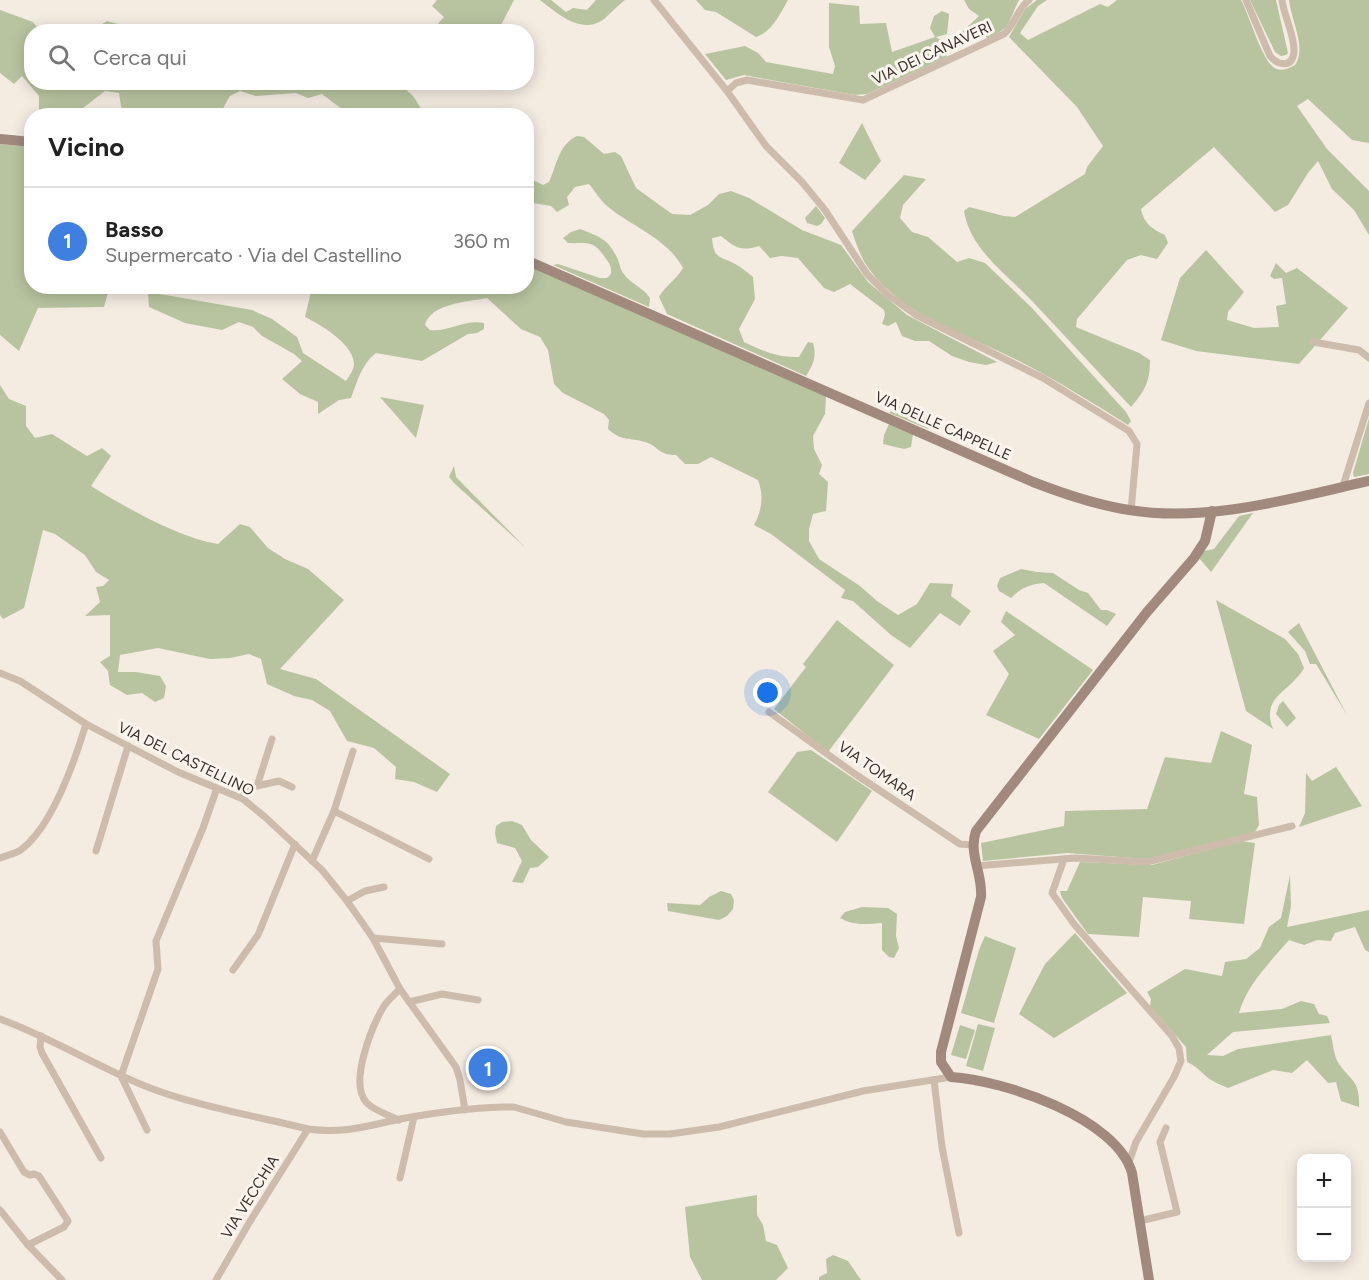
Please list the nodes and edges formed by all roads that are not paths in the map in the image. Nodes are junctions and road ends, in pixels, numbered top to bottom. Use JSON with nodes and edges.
{"nodes":[{"id":1,"x":654,"y":0,"type":"edge"},
{"id":2,"x":1246,"y":0,"type":"edge"},
{"id":3,"x":1282,"y":0,"type":"edge"},
{"id":4,"x":1025,"y":2,"type":"edge"},
{"id":5,"x":727,"y":92,"type":"junction"},
{"id":6,"x":0,"y":139,"type":"edge"},
{"id":7,"x":24,"y":141,"type":"edge"},
{"id":8,"x":534,"y":264,"type":"edge"},
{"id":9,"x":1313,"y":342,"type":"dead end"},
{"id":10,"x":1369,"y":358,"type":"edge"},
{"id":11,"x":1369,"y":403,"type":"edge"},
{"id":12,"x":1369,"y":481,"type":"edge"},
{"id":13,"x":1343,"y":486,"type":"junction"},
{"id":14,"x":1131,"y":511,"type":"junction"},
{"id":15,"x":1212,"y":512,"type":"junction"},
{"id":16,"x":0,"y":673,"type":"edge"},
{"id":17,"x":769,"y":712,"type":"dead end"},
{"id":18,"x":86,"y":724,"type":"junction"},
{"id":19,"x":272,"y":739,"type":"dead end"},
{"id":20,"x":128,"y":746,"type":"junction"},
{"id":21,"x":353,"y":751,"type":"dead end"},
{"id":22,"x":257,"y":786,"type":"junction"},
{"id":23,"x":292,"y":787,"type":"dead end"},
{"id":24,"x":217,"y":788,"type":"junction"},
{"id":25,"x":237,"y":796,"type":"junction"},
{"id":26,"x":334,"y":811,"type":"junction"},
{"id":27,"x":1292,"y":826,"type":"dead end"},
{"id":28,"x":295,"y":844,"type":"junction"},
{"id":29,"x":972,"y":845,"type":"junction"},
{"id":30,"x":96,"y":851,"type":"dead end"},
{"id":31,"x":0,"y":858,"type":"edge"},
{"id":32,"x":429,"y":859,"type":"dead end"},
{"id":33,"x":1064,"y":859,"type":"junction"},
{"id":34,"x":312,"y":861,"type":"junction"},
{"id":35,"x":976,"y":866,"type":"junction"},
{"id":36,"x":384,"y":887,"type":"dead end"},
{"id":37,"x":347,"y":902,"type":"junction"},
{"id":38,"x":373,"y":938,"type":"junction"},
{"id":39,"x":442,"y":944,"type":"dead end"},
{"id":40,"x":233,"y":970,"type":"dead end"},
{"id":41,"x":400,"y":989,"type":"junction"},
{"id":42,"x":478,"y":1000,"type":"dead end"},
{"id":43,"x":409,"y":1002,"type":"junction"},
{"id":44,"x":0,"y":1019,"type":"edge"},
{"id":45,"x":41,"y":1036,"type":"junction"},
{"id":46,"x":121,"y":1076,"type":"junction"},
{"id":47,"x":951,"y":1077,"type":"junction"},
{"id":48,"x":934,"y":1080,"type":"junction"},
{"id":49,"x":467,"y":1110,"type":"junction"},
{"id":50,"x":414,"y":1117,"type":"junction"},
{"id":51,"x":399,"y":1119,"type":"junction"},
{"id":52,"x":1166,"y":1128,"type":"dead end"},
{"id":53,"x":308,"y":1129,"type":"junction"},
{"id":54,"x":147,"y":1130,"type":"dead end"},
{"id":55,"x":0,"y":1132,"type":"edge"},
{"id":56,"x":101,"y":1158,"type":"dead end"},
{"id":57,"x":1129,"y":1162,"type":"junction"},
{"id":58,"x":400,"y":1178,"type":"dead end"},
{"id":59,"x":0,"y":1210,"type":"edge"},
{"id":60,"x":1140,"y":1221,"type":"junction"},
{"id":61,"x":959,"y":1233,"type":"dead end"},
{"id":62,"x":28,"y":1245,"type":"junction"},
{"id":63,"x":62,"y":1280,"type":"edge"},
{"id":64,"x":216,"y":1280,"type":"edge"},
{"id":65,"x":1149,"y":1280,"type":"edge"}],
"edges":[{"from":1,"to":5,"type":"street"},
{"from":2,"to":3,"type":"street"},
{"from":4,"to":5,"type":"street","name":"VIA DEI CANAVERI"},
{"from":5,"to":14,"type":"street"},
{"from":6,"to":7,"type":"street"},
{"from":8,"to":14,"type":"street","name":"VIA DELLE CAPPELLE"},
{"from":9,"to":10,"type":"street"},
{"from":11,"to":13,"type":"street"},
{"from":12,"to":13,"type":"street","name":"VIA DELLE CAPPELLE"},
{"from":13,"to":15,"type":"street","name":"VIA DELLE CAPPELLE"},
{"from":14,"to":15,"type":"street","name":"VIA DELLE CAPPELLE"},
{"from":15,"to":29,"type":"street"},
{"from":16,"to":18,"type":"street","name":"VIA DEL CASTELLINO"},
{"from":17,"to":29,"type":"street","name":"VIA TOMARA"},
{"from":18,"to":20,"type":"street","name":"VIA DEL CASTELLINO"},
{"from":18,"to":31,"type":"street"},
{"from":19,"to":22,"type":"street"},
{"from":20,"to":24,"type":"street","name":"VIA DEL CASTELLINO"},
{"from":20,"to":30,"type":"street"},
{"from":21,"to":26,"type":"street"},
{"from":22,"to":23,"type":"street"},
{"from":22,"to":25,"type":"street"},
{"from":24,"to":25,"type":"street","name":"VIA DEL CASTELLINO"},
{"from":24,"to":46,"type":"street"},
{"from":25,"to":28,"type":"street","name":"VIA DEL CASTELLINO"},
{"from":26,"to":32,"type":"street"},
{"from":26,"to":34,"type":"street"},
{"from":27,"to":33,"type":"street"},
{"from":28,"to":34,"type":"street","name":"VIA DEL CASTELLINO"},
{"from":28,"to":40,"type":"street"},
{"from":29,"to":35,"type":"street"},
{"from":33,"to":35,"type":"street"},
{"from":33,"to":57,"type":"street"},
{"from":34,"to":37,"type":"street","name":"VIA DEL CASTELLINO"},
{"from":35,"to":47,"type":"street"},
{"from":36,"to":37,"type":"street"},
{"from":37,"to":38,"type":"street","name":"VIA DEL CASTELLINO"},
{"from":38,"to":39,"type":"street"},
{"from":38,"to":41,"type":"street","name":"VIA DEL CASTELLINO"},
{"from":41,"to":43,"type":"street","name":"VIA DEL CASTELLINO"},
{"from":41,"to":51,"type":"street"},
{"from":42,"to":43,"type":"street"},
{"from":43,"to":49,"type":"street","name":"VIA DEL CASTELLINO"},
{"from":44,"to":45,"type":"street"},
{"from":45,"to":46,"type":"street"},
{"from":45,"to":56,"type":"street"},
{"from":46,"to":53,"type":"street"},
{"from":46,"to":54,"type":"street"},
{"from":47,"to":48,"type":"street"},
{"from":47,"to":57,"type":"street"},
{"from":48,"to":49,"type":"street"},
{"from":48,"to":61,"type":"street"},
{"from":49,"to":50,"type":"street"},
{"from":50,"to":51,"type":"street"},
{"from":50,"to":58,"type":"street"},
{"from":51,"to":53,"type":"street"},
{"from":52,"to":60,"type":"street"},
{"from":53,"to":64,"type":"street","name":"VIA VECCHIA"},
{"from":55,"to":62,"type":"street"},
{"from":57,"to":60,"type":"street"},
{"from":59,"to":62,"type":"street"},
{"from":60,"to":65,"type":"street"},
{"from":62,"to":63,"type":"street"}]}
